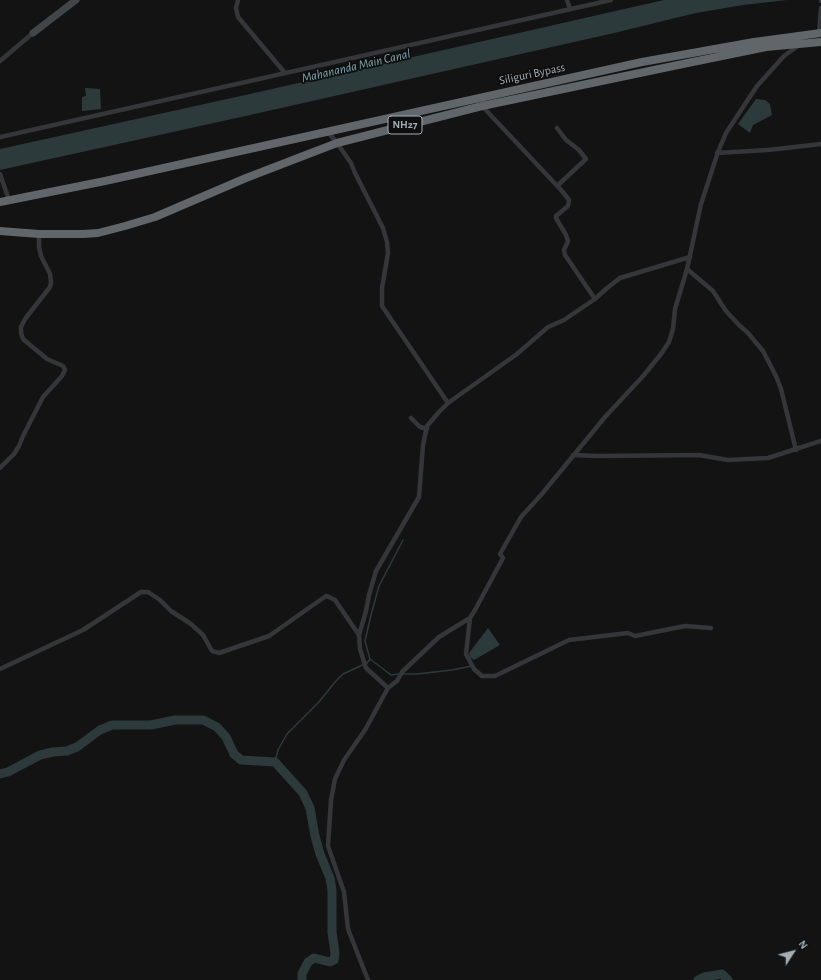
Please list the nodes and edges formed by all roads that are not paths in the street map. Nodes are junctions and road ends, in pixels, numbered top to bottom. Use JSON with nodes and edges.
{"nodes":[{"id":1,"x":76,"y":0,"type":"edge"},
{"id":2,"x":238,"y":0,"type":"edge"},
{"id":3,"x":567,"y":0,"type":"edge"},
{"id":4,"x":611,"y":0,"type":"edge"},
{"id":5,"x":821,"y":8,"type":"edge"},
{"id":6,"x":570,"y":9,"type":"junction"},
{"id":7,"x":33,"y":33,"type":"joint"},
{"id":8,"x":820,"y":33,"type":"edge"},
{"id":9,"x":804,"y":35,"type":"junction"},
{"id":10,"x":821,"y":42,"type":"edge"},
{"id":11,"x":802,"y":44,"type":"junction"},
{"id":12,"x":0,"y":60,"type":"edge"},
{"id":13,"x":285,"y":73,"type":"junction"},
{"id":14,"x":476,"y":98,"type":"junction"},
{"id":15,"x":482,"y":106,"type":"junction"},
{"id":16,"x":557,"y":128,"type":"dead end"},
{"id":17,"x":328,"y":132,"type":"junction"},
{"id":18,"x":0,"y":138,"type":"edge"},
{"id":19,"x":337,"y":142,"type":"junction"},
{"id":20,"x":821,"y":144,"type":"edge"},
{"id":21,"x":717,"y":154,"type":"junction"},
{"id":22,"x":0,"y":175,"type":"edge"},
{"id":23,"x":557,"y":186,"type":"junction"},
{"id":24,"x":9,"y":200,"type":"junction"},
{"id":25,"x":0,"y":202,"type":"edge"},
{"id":26,"x":0,"y":231,"type":"edge"},
{"id":27,"x":39,"y":234,"type":"junction"},
{"id":28,"x":690,"y":257,"type":"junction"},
{"id":29,"x":687,"y":269,"type":"junction"},
{"id":30,"x":595,"y":299,"type":"junction"},
{"id":31,"x":448,"y":403,"type":"junction"},
{"id":32,"x":411,"y":418,"type":"dead end"},
{"id":33,"x":427,"y":429,"type":"junction"},
{"id":34,"x":821,"y":441,"type":"edge"},
{"id":35,"x":796,"y":450,"type":"junction"},
{"id":36,"x":573,"y":455,"type":"junction"},
{"id":37,"x":0,"y":468,"type":"edge"},
{"id":38,"x":470,"y":618,"type":"junction"},
{"id":39,"x":710,"y":628,"type":"dead end"},
{"id":40,"x":359,"y":635,"type":"junction"},
{"id":41,"x":0,"y":669,"type":"edge"},
{"id":42,"x":388,"y":688,"type":"junction"},
{"id":43,"x":368,"y":980,"type":"edge"}],
"edges":[{"from":1,"to":7,"type":"street"},
{"from":2,"to":13,"type":"street"},
{"from":3,"to":6,"type":"street"},
{"from":4,"to":6,"type":"street"},
{"from":5,"to":8,"type":"street"},
{"from":6,"to":13,"type":"street"},
{"from":7,"to":12,"type":"street"},
{"from":8,"to":9,"type":"highway","name":"Siliguri Bypass","number":"NH27"},
{"from":9,"to":11,"type":"street"},
{"from":9,"to":14,"type":"highway","name":"Siliguri Bypass","number":"NH27"},
{"from":10,"to":11,"type":"highway","number":"NH27"},
{"from":11,"to":15,"type":"highway","number":"NH27"},
{"from":11,"to":21,"type":"street"},
{"from":13,"to":18,"type":"street"},
{"from":14,"to":15,"type":"street"},
{"from":14,"to":17,"type":"highway","name":"Siliguri Bypass","number":"NH27"},
{"from":15,"to":19,"type":"highway","number":"NH27"},
{"from":15,"to":23,"type":"street"},
{"from":16,"to":23,"type":"street"},
{"from":17,"to":19,"type":"street"},
{"from":17,"to":24,"type":"highway","name":"Siliguri Bypass","number":"NH27"},
{"from":19,"to":27,"type":"highway","number":"NH27"},
{"from":19,"to":31,"type":"street"},
{"from":20,"to":21,"type":"street"},
{"from":21,"to":28,"type":"street"},
{"from":22,"to":24,"type":"street"},
{"from":23,"to":30,"type":"street"},
{"from":24,"to":25,"type":"highway","number":"NH27"},
{"from":26,"to":27,"type":"highway","number":"NH27"},
{"from":27,"to":37,"type":"street"},
{"from":28,"to":29,"type":"street"},
{"from":28,"to":30,"type":"street"},
{"from":29,"to":35,"type":"street"},
{"from":29,"to":36,"type":"street"},
{"from":30,"to":31,"type":"street"},
{"from":31,"to":33,"type":"street"},
{"from":32,"to":33,"type":"street"},
{"from":33,"to":40,"type":"street"},
{"from":34,"to":35,"type":"street"},
{"from":35,"to":36,"type":"street"},
{"from":36,"to":38,"type":"street"},
{"from":38,"to":39,"type":"street"},
{"from":38,"to":42,"type":"street"},
{"from":40,"to":41,"type":"street"},
{"from":40,"to":42,"type":"street"},
{"from":42,"to":43,"type":"street"}]}
